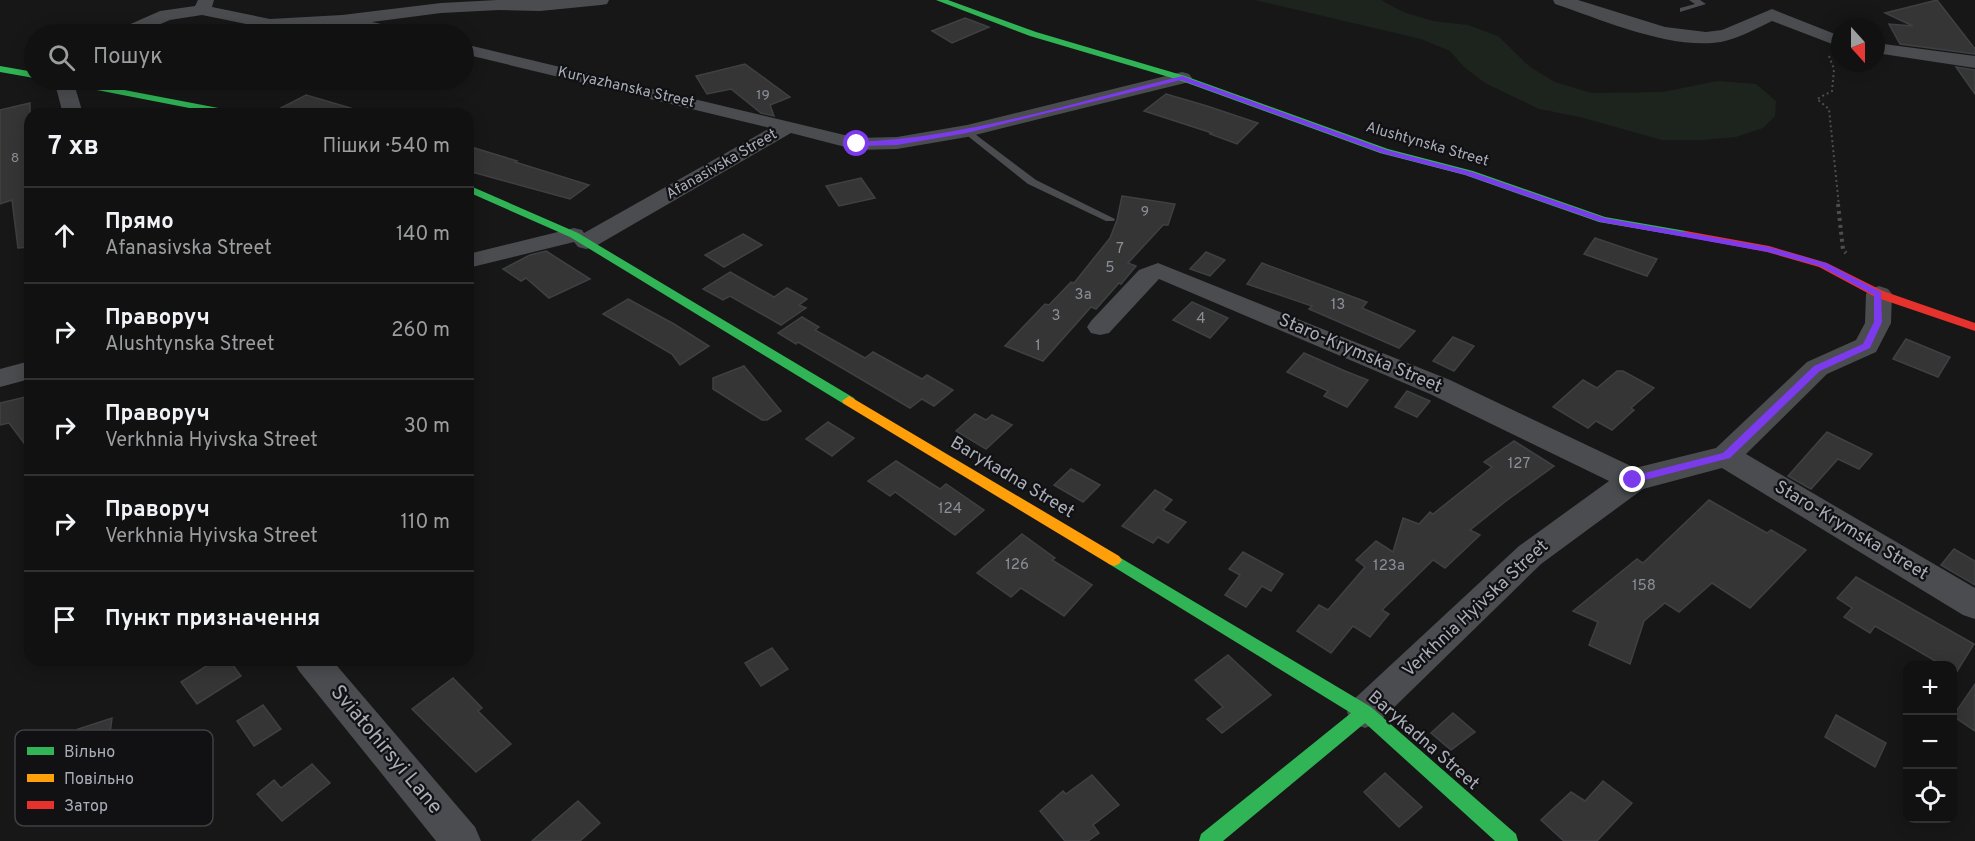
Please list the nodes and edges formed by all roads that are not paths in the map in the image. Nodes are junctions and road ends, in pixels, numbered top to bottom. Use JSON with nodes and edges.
{"nodes":[{"id":1,"x":601,"y":0,"type":"edge"},
{"id":2,"x":940,"y":0,"type":"edge"},
{"id":3,"x":1564,"y":0,"type":"edge"},
{"id":4,"x":1693,"y":0,"type":"edge"},
{"id":5,"x":500,"y":2,"type":"edge"},
{"id":6,"x":204,"y":5,"type":"edge"},
{"id":7,"x":1770,"y":7,"type":"edge"},
{"id":8,"x":1683,"y":10,"type":"dead end"},
{"id":9,"x":342,"y":20,"type":"junction"},
{"id":10,"x":146,"y":24,"type":"edge"},
{"id":11,"x":359,"y":24,"type":"edge"},
{"id":12,"x":1831,"y":39,"type":"edge"},
{"id":13,"x":1885,"y":49,"type":"edge"},
{"id":14,"x":474,"y":51,"type":"edge"},
{"id":15,"x":1975,"y":62,"type":"edge"},
{"id":16,"x":0,"y":69,"type":"edge"},
{"id":17,"x":24,"y":73,"type":"edge"},
{"id":18,"x":1182,"y":78,"type":"junction"},
{"id":19,"x":65,"y":90,"type":"edge"},
{"id":20,"x":113,"y":90,"type":"edge"},
{"id":21,"x":71,"y":108,"type":"edge"},
{"id":22,"x":204,"y":108,"type":"edge"},
{"id":23,"x":788,"y":126,"type":"junction"},
{"id":24,"x":967,"y":131,"type":"junction"},
{"id":25,"x":474,"y":191,"type":"edge"},
{"id":26,"x":1110,"y":219,"type":"dead end"},
{"id":27,"x":580,"y":238,"type":"junction"},
{"id":28,"x":474,"y":260,"type":"edge"},
{"id":29,"x":1878,"y":294,"type":"junction"},
{"id":30,"x":1100,"y":327,"type":"dead end"},
{"id":31,"x":1975,"y":327,"type":"edge"},
{"id":32,"x":24,"y":372,"type":"edge"},
{"id":33,"x":0,"y":378,"type":"edge"},
{"id":34,"x":1726,"y":456,"type":"junction"},
{"id":35,"x":1633,"y":480,"type":"junction"},
{"id":36,"x":1975,"y":605,"type":"edge"},
{"id":37,"x":315,"y":666,"type":"edge"},
{"id":38,"x":1365,"y":712,"type":"junction"},
{"id":39,"x":461,"y":841,"type":"edge"},
{"id":40,"x":1208,"y":841,"type":"edge"},
{"id":41,"x":1509,"y":841,"type":"edge"}],
"edges":[{"from":1,"to":5,"type":"street"},
{"from":2,"to":18,"type":"street","name":"Alushtynska Street"},
{"from":3,"to":7,"type":"street"},
{"from":4,"to":8,"type":"lane"},
{"from":5,"to":9,"type":"street"},
{"from":6,"to":9,"type":"street"},
{"from":6,"to":10,"type":"street"},
{"from":7,"to":12,"type":"street"},
{"from":9,"to":11,"type":"street"},
{"from":13,"to":15,"type":"street"},
{"from":14,"to":23,"type":"street","name":"Kuryazhanska Street"},
{"from":16,"to":17,"type":"street"},
{"from":18,"to":24,"type":"street","name":"Afanasivska Street"},
{"from":18,"to":29,"type":"street","name":"Alushtynska Street"},
{"from":19,"to":21,"type":"street"},
{"from":20,"to":22,"type":"street"},
{"from":23,"to":24,"type":"street","name":"Afanasivska Street"},
{"from":23,"to":27,"type":"street","name":"Afanasivska Street"},
{"from":24,"to":26,"type":"lane"},
{"from":25,"to":27,"type":"street","name":"Barykadna Street"},
{"from":27,"to":28,"type":"street","name":"Afanasivska Street"},
{"from":27,"to":38,"type":"street","name":"Barykadna Street"},
{"from":29,"to":31,"type":"street","name":"Alushtynska Street"},
{"from":29,"to":34,"type":"street","name":"Verkhnia Hyivska Street"},
{"from":30,"to":35,"type":"street","name":"Staro-Krymska Street"},
{"from":32,"to":33,"type":"street"},
{"from":34,"to":35,"type":"street","name":"Verkhnia Hyivska Street"},
{"from":34,"to":36,"type":"street","name":"Staro-Krymska Street"},
{"from":35,"to":38,"type":"street","name":"Verkhnia Hyivska Street"},
{"from":37,"to":39,"type":"street","name":"Sviatohirsyi Lane"},
{"from":38,"to":40,"type":"street","name":"Verkhnia Hyivska Street"},
{"from":38,"to":41,"type":"street","name":"Barykadna Street"}]}
